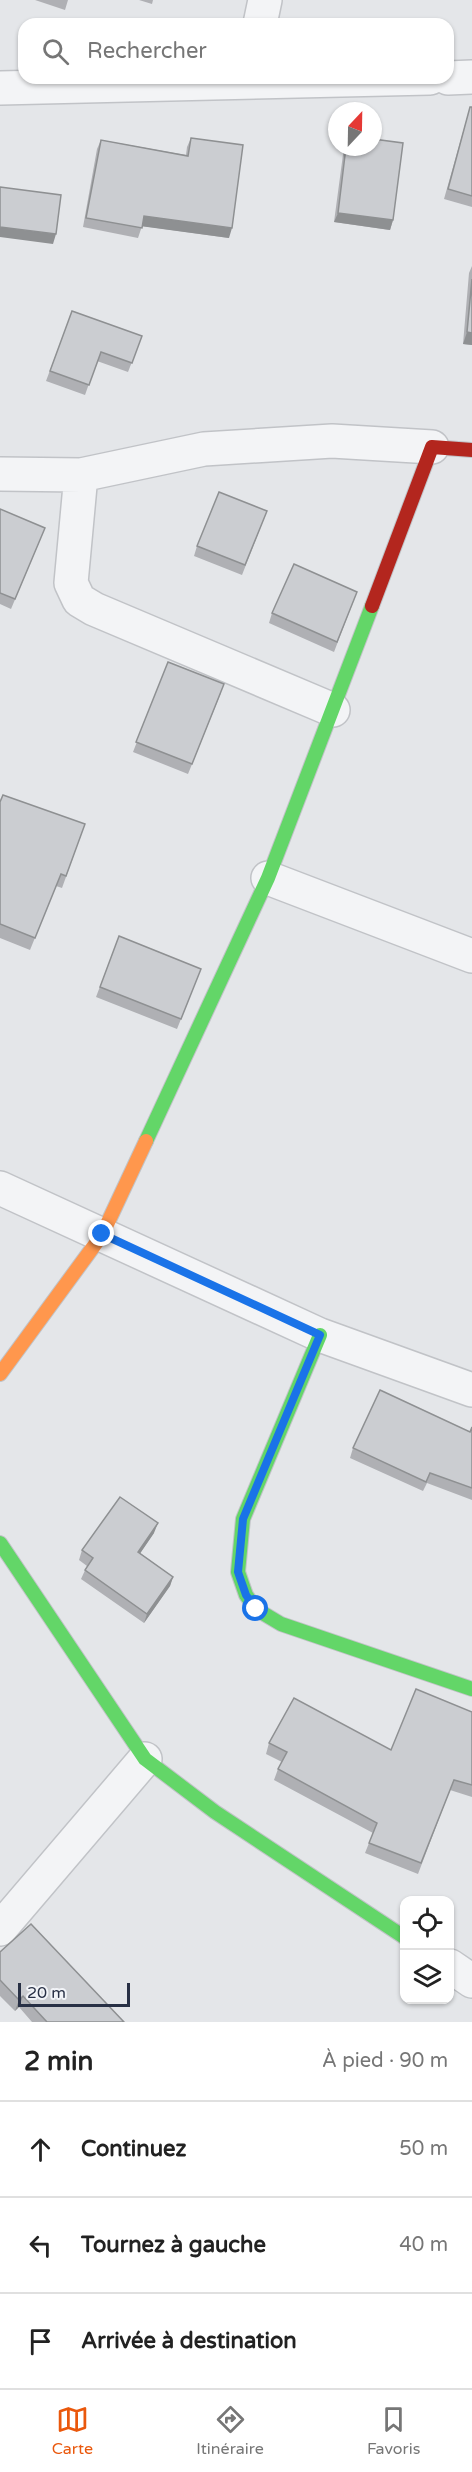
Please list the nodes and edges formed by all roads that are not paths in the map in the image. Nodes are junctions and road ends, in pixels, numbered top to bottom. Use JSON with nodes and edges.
{"nodes":[{"id":1,"x":265,"y":0,"type":"edge"},
{"id":2,"x":261,"y":18,"type":"edge"},
{"id":3,"x":472,"y":77,"type":"edge"},
{"id":4,"x":454,"y":78,"type":"edge"},
{"id":5,"x":124,"y":84,"type":"edge"},
{"id":6,"x":0,"y":88,"type":"edge"},
{"id":7,"x":432,"y":447,"type":"junction"},
{"id":8,"x":472,"y":450,"type":"edge"},
{"id":9,"x":0,"y":474,"type":"edge"},
{"id":10,"x":81,"y":475,"type":"junction"},
{"id":11,"x":333,"y":710,"type":"junction"},
{"id":12,"x":267,"y":878,"type":"junction"},
{"id":13,"x":472,"y":956,"type":"edge"},
{"id":14,"x":0,"y":1188,"type":"edge"},
{"id":15,"x":102,"y":1234,"type":"junction"},
{"id":16,"x":320,"y":1335,"type":"junction"},
{"id":17,"x":0,"y":1374,"type":"edge"},
{"id":18,"x":472,"y":1390,"type":"edge"},
{"id":19,"x":0,"y":1543,"type":"edge"},
{"id":20,"x":472,"y":1689,"type":"edge"},
{"id":21,"x":145,"y":1760,"type":"junction"},
{"id":22,"x":0,"y":1929,"type":"edge"},
{"id":23,"x":400,"y":1934,"type":"edge"},
{"id":24,"x":454,"y":1969,"type":"edge"},
{"id":25,"x":472,"y":1981,"type":"edge"}],
"edges":[{"from":1,"to":2,"type":"street"},
{"from":3,"to":4,"type":"street"},
{"from":5,"to":6,"type":"street"},
{"from":7,"to":8,"type":"street"},
{"from":7,"to":10,"type":"street"},
{"from":7,"to":11,"type":"street"},
{"from":9,"to":10,"type":"street"},
{"from":10,"to":11,"type":"street"},
{"from":11,"to":12,"type":"street"},
{"from":12,"to":13,"type":"street"},
{"from":12,"to":15,"type":"street"},
{"from":14,"to":15,"type":"street"},
{"from":15,"to":16,"type":"street"},
{"from":15,"to":17,"type":"street"},
{"from":16,"to":18,"type":"street"},
{"from":16,"to":20,"type":"street"},
{"from":19,"to":21,"type":"street"},
{"from":21,"to":22,"type":"street"},
{"from":21,"to":23,"type":"street"},
{"from":24,"to":25,"type":"street"}]}
